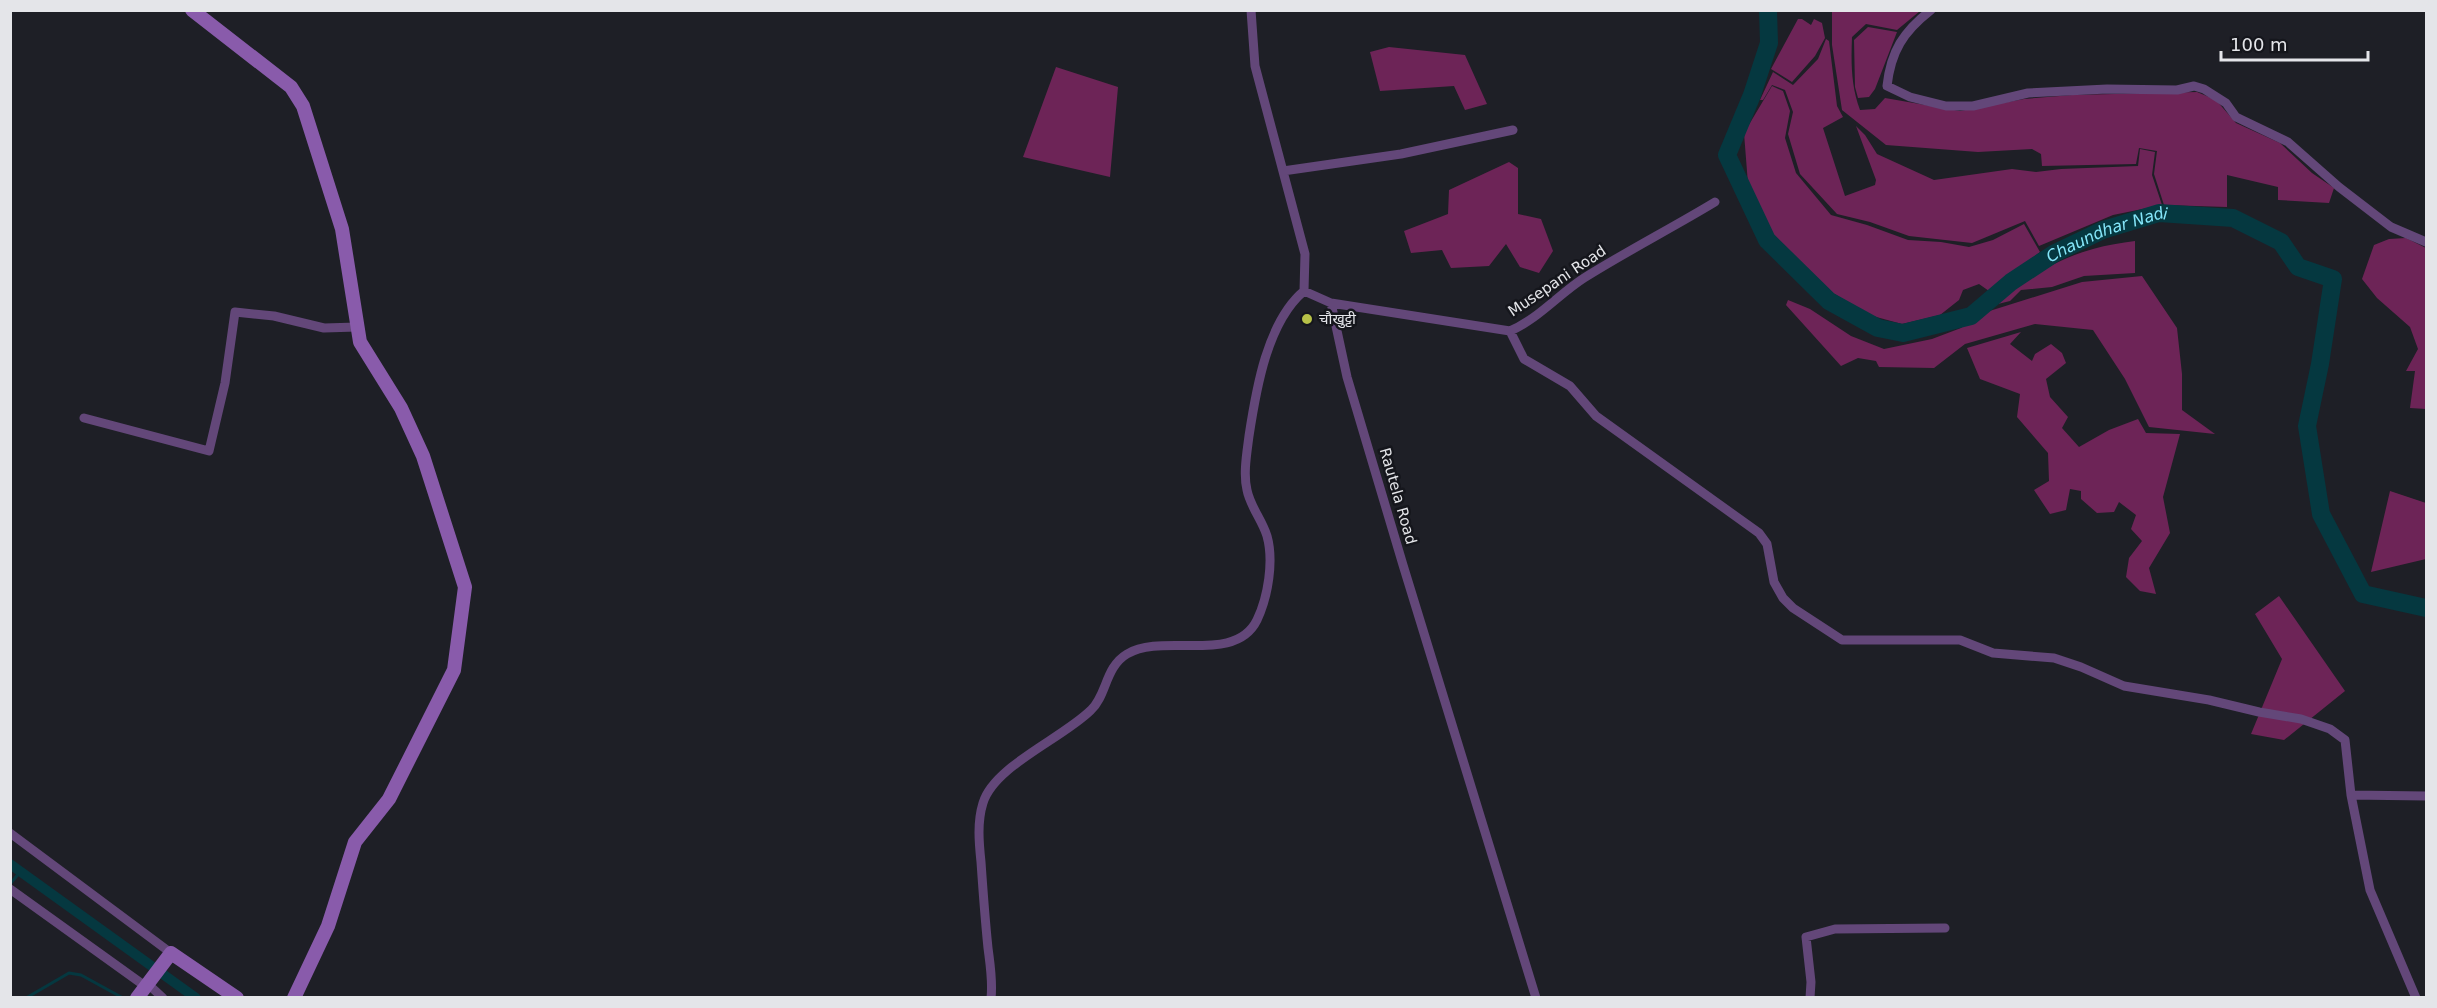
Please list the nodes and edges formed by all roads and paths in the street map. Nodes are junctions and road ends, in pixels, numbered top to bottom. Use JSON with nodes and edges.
{"nodes":[{"id":1,"x":192,"y":10,"type":"edge"},
{"id":2,"x":1251,"y":10,"type":"edge"},
{"id":3,"x":1931,"y":10,"type":"edge"},
{"id":4,"x":1513,"y":130,"type":"dead end"},
{"id":5,"x":1282,"y":171,"type":"junction"},
{"id":6,"x":1715,"y":202,"type":"dead end"},
{"id":7,"x":2427,"y":242,"type":"edge"},
{"id":8,"x":1304,"y":291,"type":"junction"},
{"id":9,"x":1331,"y":303,"type":"junction"},
{"id":10,"x":357,"y":327,"type":"junction"},
{"id":11,"x":1510,"y":331,"type":"junction"},
{"id":12,"x":84,"y":418,"type":"dead end"},
{"id":13,"x":2351,"y":795,"type":"junction"},
{"id":14,"x":2427,"y":796,"type":"edge"},
{"id":15,"x":10,"y":833,"type":"edge"},
{"id":16,"x":10,"y":889,"type":"edge"},
{"id":17,"x":1945,"y":928,"type":"dead end"},
{"id":18,"x":168,"y":958,"type":"junction"},
{"id":19,"x":146,"y":986,"type":"edge"},
{"id":20,"x":163,"y":998,"type":"edge"},
{"id":21,"x":237,"y":998,"type":"edge"},
{"id":22,"x":294,"y":998,"type":"edge"},
{"id":23,"x":992,"y":998,"type":"edge"},
{"id":24,"x":1536,"y":998,"type":"edge"},
{"id":25,"x":1810,"y":998,"type":"edge"},
{"id":26,"x":2416,"y":998,"type":"edge"}],
"edges":[{"from":1,"to":10,"type":"street"},
{"from":2,"to":5,"type":"street"},
{"from":3,"to":7,"type":"street"},
{"from":4,"to":5,"type":"street"},
{"from":5,"to":8,"type":"street"},
{"from":6,"to":11,"type":"street","name":"Musepani Road"},
{"from":8,"to":9,"type":"street"},
{"from":8,"to":23,"type":"street"},
{"from":9,"to":11,"type":"street","name":"Musepani Road"},
{"from":9,"to":24,"type":"street","name":"Rautela Road"},
{"from":10,"to":12,"type":"street"},
{"from":10,"to":22,"type":"street"},
{"from":11,"to":13,"type":"street"},
{"from":13,"to":14,"type":"street"},
{"from":13,"to":26,"type":"street"},
{"from":15,"to":18,"type":"street"},
{"from":16,"to":19,"type":"street"},
{"from":17,"to":25,"type":"street"},
{"from":18,"to":19,"type":"street"},
{"from":18,"to":21,"type":"street"},
{"from":19,"to":20,"type":"street"}]}
